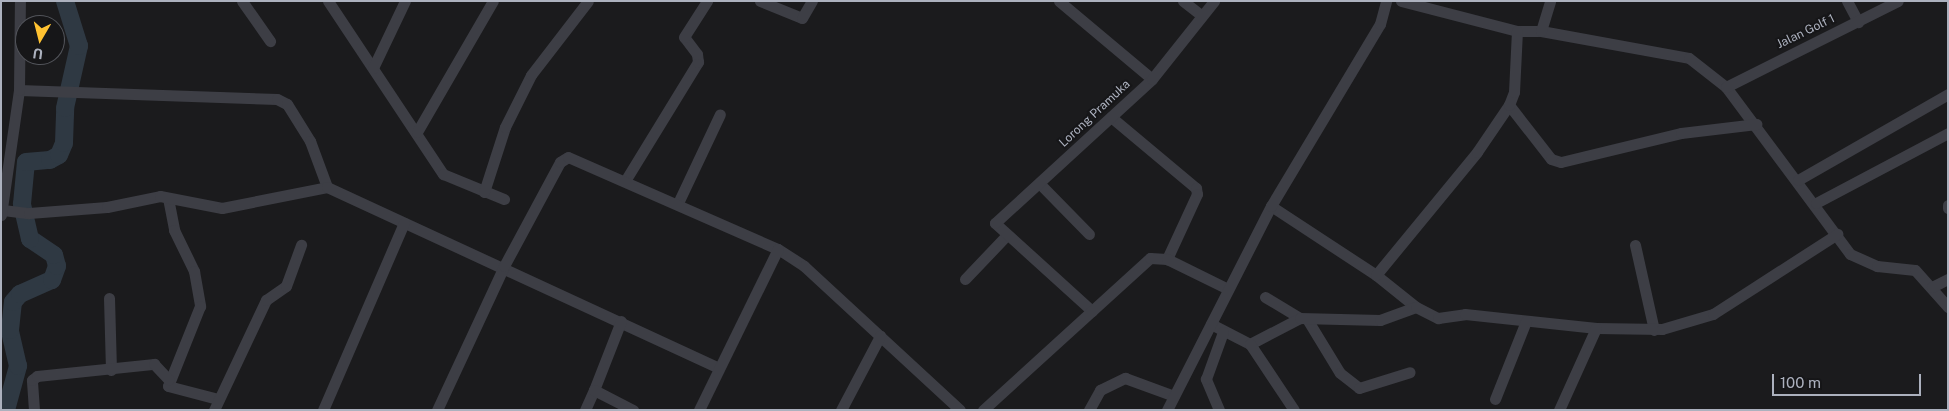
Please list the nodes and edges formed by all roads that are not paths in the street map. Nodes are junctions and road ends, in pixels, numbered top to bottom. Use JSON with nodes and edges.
{"nodes":[{"id":1,"x":20,"y":1,"type":"edge"},
{"id":2,"x":242,"y":1,"type":"edge"},
{"id":3,"x":328,"y":1,"type":"edge"},
{"id":4,"x":405,"y":1,"type":"edge"},
{"id":5,"x":493,"y":1,"type":"edge"},
{"id":6,"x":588,"y":1,"type":"edge"},
{"id":7,"x":707,"y":1,"type":"edge"},
{"id":8,"x":760,"y":1,"type":"edge"},
{"id":9,"x":812,"y":1,"type":"edge"},
{"id":10,"x":1059,"y":1,"type":"edge"},
{"id":11,"x":1183,"y":1,"type":"edge"},
{"id":12,"x":1214,"y":1,"type":"edge"},
{"id":13,"x":1386,"y":1,"type":"edge"},
{"id":14,"x":1401,"y":1,"type":"edge"},
{"id":15,"x":1550,"y":1,"type":"edge"},
{"id":16,"x":1847,"y":1,"type":"edge"},
{"id":17,"x":1898,"y":1,"type":"edge"},
{"id":18,"x":1202,"y":16,"type":"junction"},
{"id":19,"x":1858,"y":22,"type":"junction"},
{"id":20,"x":1541,"y":30,"type":"junction"},
{"id":21,"x":1517,"y":31,"type":"junction"},
{"id":22,"x":270,"y":41,"type":"dead end"},
{"id":23,"x":373,"y":68,"type":"junction"},
{"id":24,"x":1152,"y":79,"type":"junction"},
{"id":25,"x":1726,"y":87,"type":"junction"},
{"id":26,"x":19,"y":90,"type":"junction"},
{"id":27,"x":1948,"y":94,"type":"edge"},
{"id":28,"x":1509,"y":105,"type":"junction"},
{"id":29,"x":720,"y":114,"type":"dead end"},
{"id":30,"x":1111,"y":118,"type":"junction"},
{"id":31,"x":1756,"y":124,"type":"junction"},
{"id":32,"x":417,"y":132,"type":"junction"},
{"id":33,"x":1948,"y":133,"type":"edge"},
{"id":34,"x":1798,"y":180,"type":"junction"},
{"id":35,"x":625,"y":182,"type":"junction"},
{"id":36,"x":1040,"y":184,"type":"junction"},
{"id":37,"x":327,"y":187,"type":"junction"},
{"id":38,"x":484,"y":192,"type":"junction"},
{"id":39,"x":168,"y":198,"type":"junction"},
{"id":40,"x":504,"y":199,"type":"dead end"},
{"id":41,"x":678,"y":203,"type":"junction"},
{"id":42,"x":1816,"y":203,"type":"junction"},
{"id":43,"x":1271,"y":206,"type":"junction"},
{"id":44,"x":2,"y":212,"type":"edge"},
{"id":45,"x":404,"y":223,"type":"junction"},
{"id":46,"x":1089,"y":234,"type":"dead end"},
{"id":47,"x":1837,"y":234,"type":"junction"},
{"id":48,"x":1006,"y":236,"type":"junction"},
{"id":49,"x":301,"y":245,"type":"dead end"},
{"id":50,"x":1635,"y":245,"type":"dead end"},
{"id":51,"x":778,"y":249,"type":"junction"},
{"id":52,"x":1167,"y":259,"type":"junction"},
{"id":53,"x":504,"y":266,"type":"junction"},
{"id":54,"x":1376,"y":275,"type":"junction"},
{"id":55,"x":965,"y":279,"type":"dead end"},
{"id":56,"x":1948,"y":279,"type":"edge"},
{"id":57,"x":1932,"y":286,"type":"junction"},
{"id":58,"x":1226,"y":288,"type":"junction"},
{"id":59,"x":1265,"y":296,"type":"dead end"},
{"id":60,"x":109,"y":298,"type":"dead end"},
{"id":61,"x":1416,"y":307,"type":"junction"},
{"id":62,"x":1948,"y":307,"type":"edge"},
{"id":63,"x":1092,"y":311,"type":"junction"},
{"id":64,"x":1304,"y":319,"type":"junction"},
{"id":65,"x":621,"y":321,"type":"junction"},
{"id":66,"x":1526,"y":321,"type":"junction"},
{"id":67,"x":1211,"y":324,"type":"junction"},
{"id":68,"x":1596,"y":328,"type":"junction"},
{"id":69,"x":1654,"y":330,"type":"junction"},
{"id":70,"x":1223,"y":332,"type":"junction"},
{"id":71,"x":880,"y":336,"type":"junction"},
{"id":72,"x":1250,"y":344,"type":"junction"},
{"id":73,"x":717,"y":367,"type":"junction"},
{"id":74,"x":111,"y":370,"type":"junction"},
{"id":75,"x":1410,"y":372,"type":"dead end"},
{"id":76,"x":168,"y":379,"type":"junction"},
{"id":77,"x":594,"y":390,"type":"junction"},
{"id":78,"x":1174,"y":396,"type":"junction"},
{"id":79,"x":1494,"y":399,"type":"dead end"},
{"id":80,"x":216,"y":404,"type":"edge"},
{"id":81,"x":34,"y":410,"type":"edge"},
{"id":82,"x":323,"y":410,"type":"edge"},
{"id":83,"x":437,"y":410,"type":"edge"},
{"id":84,"x":584,"y":410,"type":"edge"},
{"id":85,"x":633,"y":410,"type":"edge"},
{"id":86,"x":699,"y":410,"type":"edge"},
{"id":87,"x":841,"y":410,"type":"edge"},
{"id":88,"x":960,"y":410,"type":"edge"},
{"id":89,"x":983,"y":410,"type":"edge"},
{"id":90,"x":1089,"y":410,"type":"edge"},
{"id":91,"x":1167,"y":410,"type":"edge"},
{"id":92,"x":1219,"y":410,"type":"edge"},
{"id":93,"x":1294,"y":410,"type":"edge"},
{"id":94,"x":1559,"y":410,"type":"edge"}],
"edges":[{"from":1,"to":26,"type":"street"},
{"from":2,"to":22,"type":"street"},
{"from":3,"to":23,"type":"street"},
{"from":4,"to":23,"type":"street"},
{"from":5,"to":32,"type":"street"},
{"from":6,"to":38,"type":"street"},
{"from":7,"to":35,"type":"street"},
{"from":8,"to":9,"type":"street"},
{"from":10,"to":24,"type":"street"},
{"from":11,"to":18,"type":"street"},
{"from":12,"to":18,"type":"street","name":"Lorong Pramuka"},
{"from":13,"to":43,"type":"street"},
{"from":14,"to":21,"type":"street"},
{"from":15,"to":20,"type":"street"},
{"from":16,"to":19,"type":"street"},
{"from":17,"to":19,"type":"street","name":"Jalan Golf 1"},
{"from":18,"to":24,"type":"street","name":"Lorong Pramuka"},
{"from":19,"to":25,"type":"street","name":"Jalan Golf 1"},
{"from":20,"to":21,"type":"street"},
{"from":20,"to":25,"type":"street"},
{"from":21,"to":28,"type":"street"},
{"from":23,"to":32,"type":"street"},
{"from":24,"to":30,"type":"street","name":"Lorong Pramuka"},
{"from":25,"to":31,"type":"street"},
{"from":26,"to":37,"type":"street"},
{"from":26,"to":44,"type":"street"},
{"from":27,"to":34,"type":"street"},
{"from":28,"to":31,"type":"street"},
{"from":28,"to":54,"type":"street"},
{"from":29,"to":41,"type":"street"},
{"from":30,"to":36,"type":"street","name":"Lorong Pramuka"},
{"from":30,"to":52,"type":"street"},
{"from":31,"to":34,"type":"street"},
{"from":32,"to":38,"type":"street"},
{"from":33,"to":42,"type":"street"},
{"from":34,"to":42,"type":"street"},
{"from":35,"to":41,"type":"street"},
{"from":35,"to":53,"type":"street"},
{"from":36,"to":46,"type":"street"},
{"from":36,"to":48,"type":"street","name":"Lorong Pramuka"},
{"from":37,"to":39,"type":"street"},
{"from":37,"to":45,"type":"street"},
{"from":38,"to":40,"type":"street"},
{"from":39,"to":44,"type":"street"},
{"from":39,"to":76,"type":"street"},
{"from":41,"to":51,"type":"street"},
{"from":42,"to":47,"type":"street"},
{"from":43,"to":54,"type":"street"},
{"from":43,"to":58,"type":"street"},
{"from":45,"to":53,"type":"street"},
{"from":45,"to":82,"type":"street"},
{"from":47,"to":57,"type":"street"},
{"from":47,"to":69,"type":"street"},
{"from":48,"to":55,"type":"street"},
{"from":48,"to":63,"type":"street"},
{"from":49,"to":80,"type":"street"},
{"from":50,"to":69,"type":"street"},
{"from":51,"to":71,"type":"street"},
{"from":51,"to":73,"type":"street"},
{"from":52,"to":58,"type":"street"},
{"from":52,"to":63,"type":"street"},
{"from":53,"to":65,"type":"street"},
{"from":53,"to":83,"type":"street"},
{"from":54,"to":61,"type":"street"},
{"from":56,"to":57,"type":"street"},
{"from":57,"to":62,"type":"street"},
{"from":58,"to":67,"type":"street"},
{"from":59,"to":64,"type":"street"},
{"from":60,"to":74,"type":"street"},
{"from":61,"to":64,"type":"street"},
{"from":61,"to":66,"type":"street"},
{"from":63,"to":89,"type":"street"},
{"from":64,"to":72,"type":"street"},
{"from":64,"to":75,"type":"street"},
{"from":65,"to":73,"type":"street"},
{"from":65,"to":77,"type":"street"},
{"from":66,"to":68,"type":"street"},
{"from":66,"to":79,"type":"street"},
{"from":67,"to":70,"type":"street"},
{"from":67,"to":78,"type":"street"},
{"from":68,"to":69,"type":"street"},
{"from":68,"to":94,"type":"street"},
{"from":70,"to":72,"type":"street"},
{"from":70,"to":92,"type":"street"},
{"from":71,"to":87,"type":"street"},
{"from":71,"to":88,"type":"street"},
{"from":72,"to":93,"type":"street"},
{"from":73,"to":86,"type":"street"},
{"from":74,"to":76,"type":"street"},
{"from":74,"to":81,"type":"street"},
{"from":76,"to":80,"type":"street"},
{"from":77,"to":84,"type":"street"},
{"from":77,"to":85,"type":"street"},
{"from":78,"to":90,"type":"street"},
{"from":78,"to":91,"type":"street"}]}
